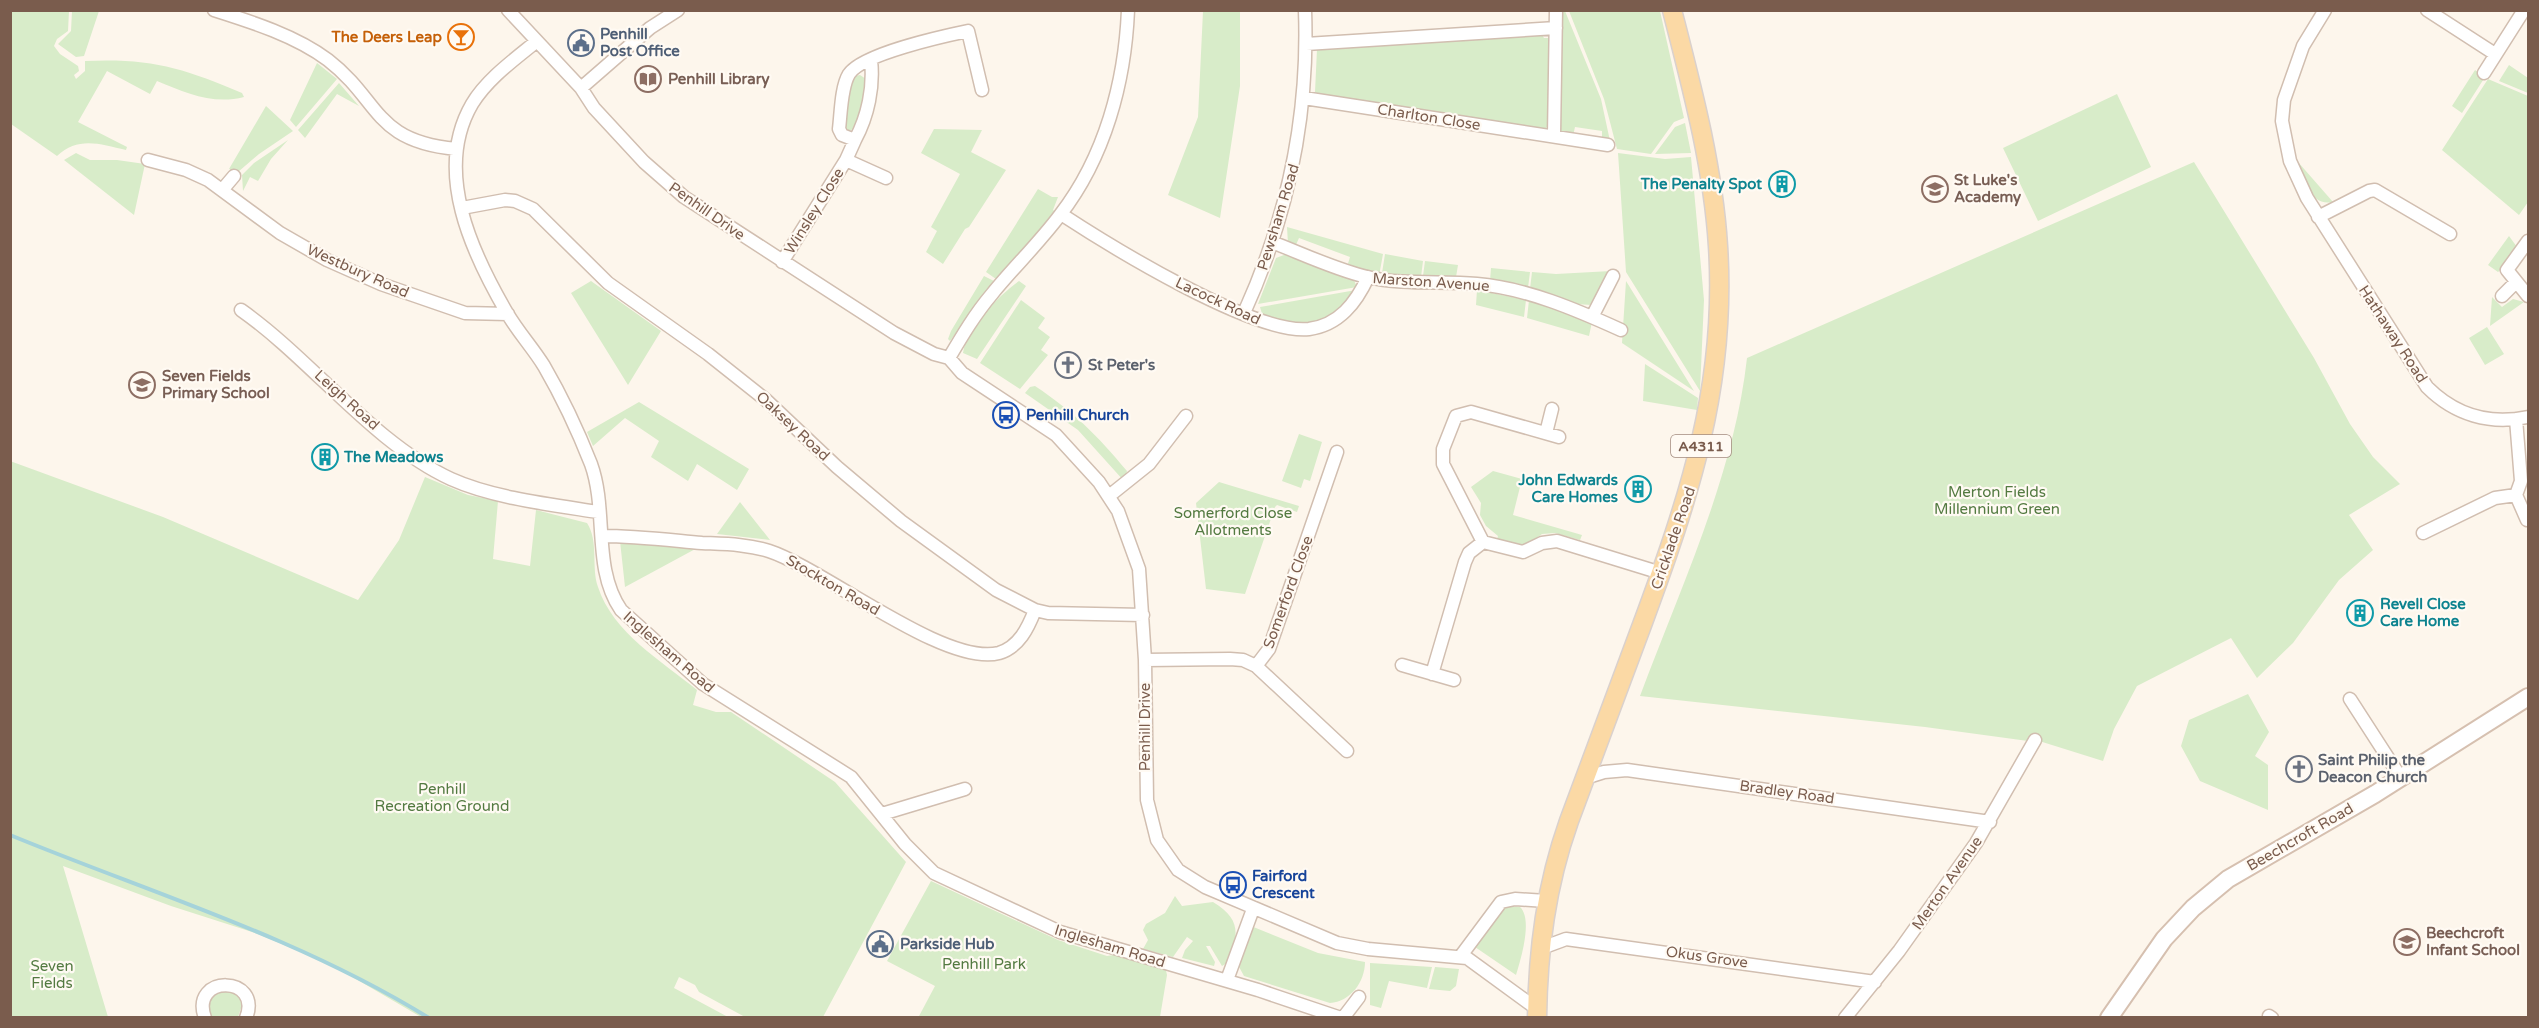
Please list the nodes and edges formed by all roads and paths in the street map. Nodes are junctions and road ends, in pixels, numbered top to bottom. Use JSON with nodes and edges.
{"nodes":[{"id":1,"x":214,"y":10,"type":"edge"},
{"id":2,"x":508,"y":10,"type":"edge"},
{"id":3,"x":678,"y":10,"type":"edge"},
{"id":4,"x":1128,"y":10,"type":"edge"},
{"id":5,"x":1305,"y":10,"type":"edge"},
{"id":6,"x":1556,"y":10,"type":"edge"},
{"id":7,"x":1672,"y":10,"type":"edge"},
{"id":8,"x":2325,"y":10,"type":"edge"},
{"id":9,"x":2427,"y":10,"type":"edge"},
{"id":10,"x":2524,"y":10,"type":"edge"},
{"id":11,"x":1556,"y":28,"type":"junction"},
{"id":12,"x":537,"y":41,"type":"junction"},
{"id":13,"x":1306,"y":44,"type":"junction"},
{"id":14,"x":2495,"y":54,"type":"junction"},
{"id":15,"x":871,"y":60,"type":"junction"},
{"id":16,"x":2484,"y":73,"type":"dead end"},
{"id":17,"x":580,"y":88,"type":"junction"},
{"id":18,"x":982,"y":90,"type":"dead end"},
{"id":19,"x":1304,"y":98,"type":"junction"},
{"id":20,"x":1554,"y":135,"type":"junction"},
{"id":21,"x":855,"y":140,"type":"junction"},
{"id":22,"x":1608,"y":145,"type":"dead end"},
{"id":23,"x":456,"y":149,"type":"junction"},
{"id":24,"x":148,"y":160,"type":"dead end"},
{"id":25,"x":846,"y":160,"type":"junction"},
{"id":26,"x":234,"y":176,"type":"dead end"},
{"id":27,"x":886,"y":178,"type":"dead end"},
{"id":28,"x":223,"y":189,"type":"junction"},
{"id":29,"x":462,"y":207,"type":"junction"},
{"id":30,"x":1061,"y":214,"type":"junction"},
{"id":31,"x":2318,"y":217,"type":"junction"},
{"id":32,"x":2450,"y":234,"type":"dead end"},
{"id":33,"x":2529,"y":241,"type":"edge"},
{"id":34,"x":1272,"y":242,"type":"junction"},
{"id":35,"x":782,"y":262,"type":"junction"},
{"id":36,"x":1613,"y":276,"type":"dead end"},
{"id":37,"x":1368,"y":277,"type":"junction"},
{"id":38,"x":2516,"y":282,"type":"junction"},
{"id":39,"x":2502,"y":296,"type":"dead end"},
{"id":40,"x":2529,"y":296,"type":"edge"},
{"id":41,"x":242,"y":310,"type":"dead end"},
{"id":42,"x":1244,"y":313,"type":"junction"},
{"id":43,"x":508,"y":314,"type":"junction"},
{"id":44,"x":1592,"y":317,"type":"junction"},
{"id":45,"x":1621,"y":330,"type":"dead end"},
{"id":46,"x":949,"y":358,"type":"junction"},
{"id":47,"x":1552,"y":409,"type":"dead end"},
{"id":48,"x":1186,"y":416,"type":"dead end"},
{"id":49,"x":2522,"y":418,"type":"edge"},
{"id":50,"x":1546,"y":434,"type":"junction"},
{"id":51,"x":1559,"y":437,"type":"dead end"},
{"id":52,"x":1337,"y":452,"type":"dead end"},
{"id":53,"x":2516,"y":495,"type":"junction"},
{"id":54,"x":1109,"y":496,"type":"junction"},
{"id":55,"x":598,"y":512,"type":"junction"},
{"id":56,"x":2526,"y":520,"type":"dead end"},
{"id":57,"x":2423,"y":533,"type":"dead end"},
{"id":58,"x":602,"y":536,"type":"junction"},
{"id":59,"x":1484,"y":542,"type":"junction"},
{"id":60,"x":1661,"y":573,"type":"junction"},
{"id":61,"x":1035,"y":610,"type":"junction"},
{"id":62,"x":1143,"y":615,"type":"junction"},
{"id":63,"x":1145,"y":660,"type":"junction"},
{"id":64,"x":1402,"y":665,"type":"dead end"},
{"id":65,"x":1256,"y":666,"type":"junction"},
{"id":66,"x":1432,"y":674,"type":"junction"},
{"id":67,"x":1454,"y":680,"type":"dead end"},
{"id":68,"x":2529,"y":697,"type":"edge"},
{"id":69,"x":2350,"y":699,"type":"dead end"},
{"id":70,"x":2036,"y":740,"type":"dead end"},
{"id":71,"x":1347,"y":751,"type":"dead end"},
{"id":72,"x":1585,"y":778,"type":"junction"},
{"id":73,"x":2401,"y":778,"type":"junction"},
{"id":74,"x":965,"y":789,"type":"dead end"},
{"id":75,"x":882,"y":814,"type":"junction"},
{"id":76,"x":1990,"y":822,"type":"junction"},
{"id":77,"x":1546,"y":901,"type":"junction"},
{"id":78,"x":1253,"y":909,"type":"junction"},
{"id":79,"x":1539,"y":949,"type":"junction"},
{"id":80,"x":1460,"y":957,"type":"junction"},
{"id":81,"x":1227,"y":980,"type":"junction"},
{"id":82,"x":1875,"y":982,"type":"junction"},
{"id":83,"x":1359,"y":996,"type":"dead end"},
{"id":84,"x":1537,"y":1013,"type":"edge"},
{"id":85,"x":205,"y":1017,"type":"edge"},
{"id":86,"x":246,"y":1017,"type":"edge"},
{"id":87,"x":1342,"y":1017,"type":"edge"},
{"id":88,"x":1845,"y":1017,"type":"edge"},
{"id":89,"x":2109,"y":1017,"type":"edge"}],
"edges":[{"from":1,"to":23,"type":"street"},
{"from":2,"to":12,"type":"street","name":"Penhill Drive"},
{"from":3,"to":17,"type":"street"},
{"from":4,"to":30,"type":"street"},
{"from":5,"to":13,"type":"street","name":"Pewsham Road"},
{"from":6,"to":11,"type":"street"},
{"from":7,"to":60,"type":"main road","name":"Cricklade Road","number":"A4311"},
{"from":8,"to":31,"type":"street","name":"Hathaway Road"},
{"from":9,"to":14,"type":"street"},
{"from":10,"to":14,"type":"street"},
{"from":11,"to":13,"type":"street"},
{"from":11,"to":20,"type":"street"},
{"from":12,"to":17,"type":"street","name":"Penhill Drive"},
{"from":12,"to":23,"type":"street","name":"Inglesham Road"},
{"from":13,"to":19,"type":"street","name":"Pewsham Road"},
{"from":14,"to":16,"type":"street"},
{"from":15,"to":18,"type":"street"},
{"from":15,"to":21,"type":"street","name":"Winsley Close"},
{"from":15,"to":21,"type":"street"},
{"from":17,"to":35,"type":"street","name":"Penhill Drive"},
{"from":19,"to":20,"type":"street","name":"Charlton Close"},
{"from":19,"to":34,"type":"street","name":"Pewsham Road"},
{"from":20,"to":22,"type":"street","name":"Charlton Close"},
{"from":21,"to":25,"type":"street","name":"Winsley Close"},
{"from":23,"to":29,"type":"street","name":"Inglesham Road"},
{"from":24,"to":28,"type":"street","name":"Westbury Road"},
{"from":25,"to":27,"type":"street","name":"Winsley Close"},
{"from":25,"to":35,"type":"street","name":"Winsley Close"},
{"from":26,"to":28,"type":"street"},
{"from":28,"to":43,"type":"street","name":"Westbury Road"},
{"from":29,"to":43,"type":"street","name":"Inglesham Road"},
{"from":29,"to":61,"type":"street","name":"Oaksey Road"},
{"from":30,"to":42,"type":"street","name":"Lacock Road"},
{"from":30,"to":46,"type":"street"},
{"from":31,"to":32,"type":"street"},
{"from":31,"to":49,"type":"street","name":"Hathaway Road"},
{"from":33,"to":38,"type":"street"},
{"from":34,"to":37,"type":"street","name":"Marston Avenue"},
{"from":34,"to":42,"type":"street","name":"Pewsham Road"},
{"from":35,"to":46,"type":"street","name":"Penhill Drive"},
{"from":36,"to":44,"type":"street"},
{"from":37,"to":42,"type":"street","name":"Lacock Road"},
{"from":37,"to":44,"type":"street","name":"Marston Avenue"},
{"from":38,"to":39,"type":"street"},
{"from":38,"to":40,"type":"street"},
{"from":41,"to":55,"type":"street","name":"Leigh Road"},
{"from":43,"to":55,"type":"street","name":"Inglesham Road"},
{"from":44,"to":45,"type":"street","name":"Marston Avenue"},
{"from":46,"to":54,"type":"street","name":"Penhill Drive"},
{"from":47,"to":50,"type":"street"},
{"from":48,"to":54,"type":"street"},
{"from":49,"to":53,"type":"street"},
{"from":50,"to":51,"type":"street"},
{"from":50,"to":59,"type":"street"},
{"from":52,"to":65,"type":"street","name":"Somerford Close"},
{"from":53,"to":56,"type":"street"},
{"from":53,"to":57,"type":"street"},
{"from":54,"to":62,"type":"street","name":"Penhill Drive"},
{"from":55,"to":58,"type":"street","name":"Inglesham Road"},
{"from":58,"to":61,"type":"street","name":"Stockton Road"},
{"from":58,"to":75,"type":"street","name":"Inglesham Road"},
{"from":59,"to":60,"type":"street"},
{"from":59,"to":66,"type":"street"},
{"from":60,"to":72,"type":"main road","name":"Cricklade Road","number":"A4311"},
{"from":61,"to":62,"type":"street","name":"Oaksey Road"},
{"from":62,"to":63,"type":"street","name":"Penhill Drive"},
{"from":63,"to":65,"type":"street","name":"Somerford Close"},
{"from":63,"to":78,"type":"street","name":"Penhill Drive"},
{"from":64,"to":66,"type":"street"},
{"from":65,"to":71,"type":"street","name":"Somerford Close"},
{"from":66,"to":67,"type":"street"},
{"from":68,"to":73,"type":"main road","name":"Beechcroft Road"},
{"from":69,"to":73,"type":"street"},
{"from":70,"to":76,"type":"street","name":"Merton Avenue"},
{"from":72,"to":76,"type":"street","name":"Bradley Road"},
{"from":72,"to":77,"type":"main road","name":"Cricklade Road","number":"A4311"},
{"from":73,"to":89,"type":"main road","name":"Beechcroft Road"},
{"from":74,"to":75,"type":"street"},
{"from":75,"to":81,"type":"street","name":"Inglesham Road"},
{"from":76,"to":82,"type":"street","name":"Merton Avenue"},
{"from":77,"to":79,"type":"main road","name":"Cricklade Road","number":"A4311"},
{"from":77,"to":80,"type":"street"},
{"from":78,"to":80,"type":"street","name":"Penhill Drive"},
{"from":78,"to":81,"type":"street"},
{"from":79,"to":82,"type":"street","name":"Okus Grove"},
{"from":79,"to":84,"type":"main road","name":"Cricklade Road","number":"A4311"},
{"from":80,"to":84,"type":"street","name":"Penhill Drive"},
{"from":81,"to":87,"type":"street"},
{"from":82,"to":88,"type":"street","name":"Merton Avenue"},
{"from":83,"to":87,"type":"street"},
{"from":85,"to":86,"type":"street"}]}
